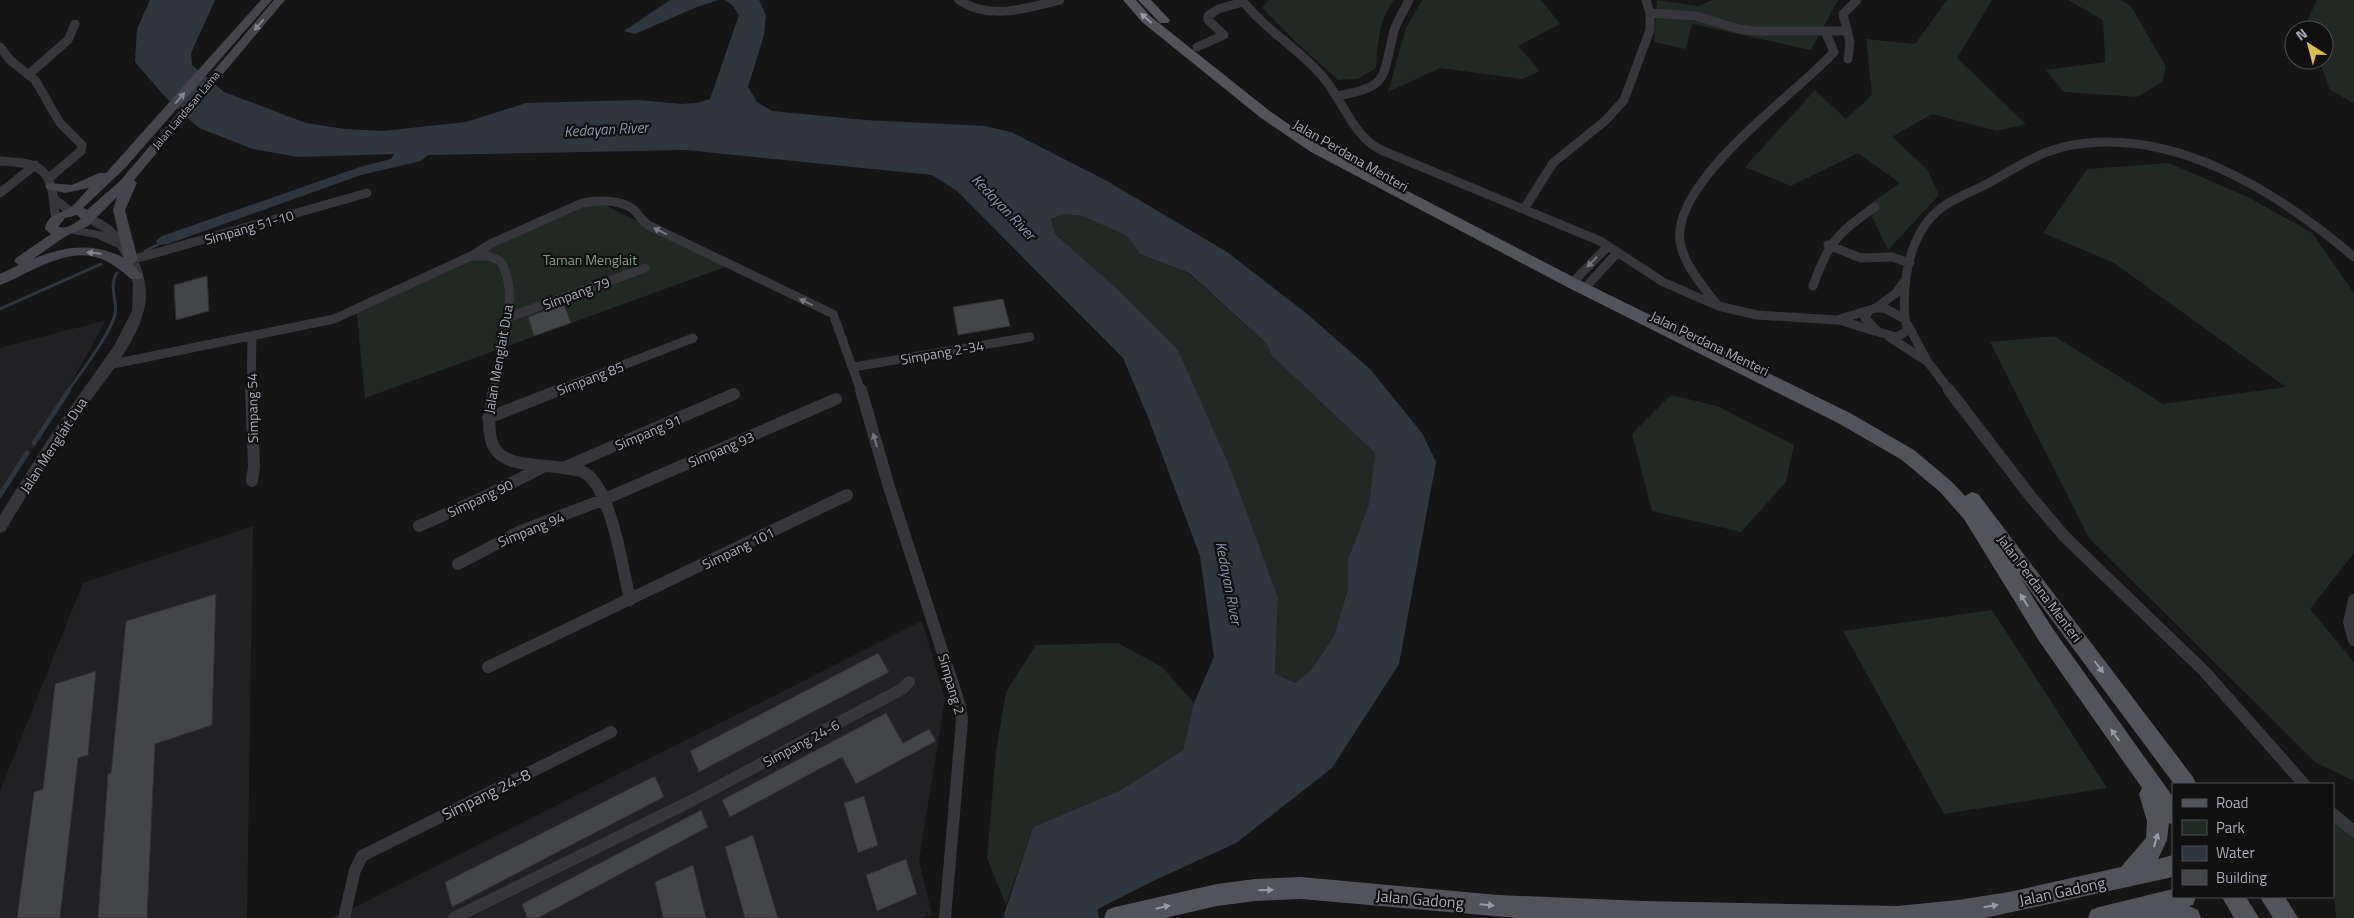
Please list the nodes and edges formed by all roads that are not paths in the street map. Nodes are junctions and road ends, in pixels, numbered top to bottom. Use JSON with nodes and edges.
{"nodes":[{"id":1,"x":267,"y":0,"type":"edge"},
{"id":2,"x":280,"y":0,"type":"edge"},
{"id":3,"x":958,"y":0,"type":"edge"},
{"id":4,"x":1060,"y":0,"type":"edge"},
{"id":5,"x":1409,"y":0,"type":"edge"},
{"id":6,"x":1646,"y":0,"type":"edge"},
{"id":7,"x":1858,"y":0,"type":"edge"},
{"id":8,"x":1133,"y":1,"type":"edge"},
{"id":9,"x":1242,"y":1,"type":"edge"},
{"id":10,"x":1650,"y":13,"type":"junction"},
{"id":11,"x":75,"y":24,"type":"dead end"},
{"id":12,"x":1846,"y":30,"type":"junction"},
{"id":13,"x":1826,"y":31,"type":"junction"},
{"id":14,"x":0,"y":47,"type":"edge"},
{"id":15,"x":232,"y":47,"type":"junction"},
{"id":16,"x":1197,"y":47,"type":"junction"},
{"id":17,"x":1848,"y":59,"type":"dead end"},
{"id":18,"x":29,"y":74,"type":"junction"},
{"id":19,"x":1337,"y":96,"type":"junction"},
{"id":20,"x":153,"y":138,"type":"junction"},
{"id":21,"x":0,"y":161,"type":"edge"},
{"id":22,"x":143,"y":162,"type":"junction"},
{"id":23,"x":35,"y":164,"type":"junction"},
{"id":24,"x":122,"y":164,"type":"junction"},
{"id":25,"x":51,"y":188,"type":"junction"},
{"id":26,"x":0,"y":193,"type":"edge"},
{"id":27,"x":367,"y":193,"type":"dead end"},
{"id":28,"x":1875,"y":207,"type":"dead end"},
{"id":29,"x":1524,"y":209,"type":"junction"},
{"id":30,"x":72,"y":212,"type":"junction"},
{"id":31,"x":88,"y":217,"type":"junction"},
{"id":32,"x":56,"y":219,"type":"junction"},
{"id":33,"x":67,"y":231,"type":"junction"},
{"id":34,"x":120,"y":245,"type":"junction"},
{"id":35,"x":1828,"y":245,"type":"junction"},
{"id":36,"x":1608,"y":246,"type":"junction"},
{"id":37,"x":1617,"y":253,"type":"junction"},
{"id":38,"x":471,"y":256,"type":"junction"},
{"id":39,"x":2354,"y":257,"type":"edge"},
{"id":40,"x":131,"y":260,"type":"junction"},
{"id":41,"x":1910,"y":263,"type":"junction"},
{"id":42,"x":645,"y":268,"type":"dead end"},
{"id":43,"x":0,"y":274,"type":"edge"},
{"id":44,"x":136,"y":276,"type":"junction"},
{"id":45,"x":0,"y":280,"type":"edge"},
{"id":46,"x":1904,"y":282,"type":"junction"},
{"id":47,"x":1580,"y":283,"type":"junction"},
{"id":48,"x":1812,"y":286,"type":"dead end"},
{"id":49,"x":1718,"y":306,"type":"junction"},
{"id":50,"x":1872,"y":310,"type":"junction"},
{"id":51,"x":507,"y":318,"type":"junction"},
{"id":52,"x":1837,"y":320,"type":"junction"},
{"id":53,"x":1906,"y":322,"type":"junction"},
{"id":54,"x":1876,"y":332,"type":"junction"},
{"id":55,"x":252,"y":336,"type":"junction"},
{"id":56,"x":1889,"y":336,"type":"junction"},
{"id":57,"x":1030,"y":337,"type":"dead end"},
{"id":58,"x":693,"y":338,"type":"dead end"},
{"id":59,"x":1927,"y":361,"type":"junction"},
{"id":60,"x":108,"y":365,"type":"junction"},
{"id":61,"x":854,"y":367,"type":"junction"},
{"id":62,"x":734,"y":394,"type":"dead end"},
{"id":63,"x":836,"y":399,"type":"dead end"},
{"id":64,"x":488,"y":418,"type":"junction"},
{"id":65,"x":541,"y":468,"type":"junction"},
{"id":66,"x":562,"y":468,"type":"junction"},
{"id":67,"x":252,"y":480,"type":"dead end"},
{"id":68,"x":847,"y":495,"type":"dead end"},
{"id":69,"x":605,"y":499,"type":"junction"},
{"id":70,"x":0,"y":526,"type":"edge"},
{"id":71,"x":418,"y":526,"type":"dead end"},
{"id":72,"x":458,"y":564,"type":"dead end"},
{"id":73,"x":630,"y":600,"type":"junction"},
{"id":74,"x":2354,"y":600,"type":"edge"},
{"id":75,"x":2354,"y":640,"type":"edge"},
{"id":76,"x":488,"y":667,"type":"dead end"},
{"id":77,"x":908,"y":682,"type":"dead end"},
{"id":78,"x":611,"y":732,"type":"dead end"},
{"id":79,"x":2143,"y":774,"type":"junction"},
{"id":80,"x":2185,"y":783,"type":"edge"},
{"id":81,"x":2303,"y":783,"type":"edge"},
{"id":82,"x":2172,"y":814,"type":"edge"},
{"id":83,"x":2334,"y":815,"type":"edge"},
{"id":84,"x":2354,"y":831,"type":"edge"},
{"id":85,"x":2172,"y":866,"type":"edge"},
{"id":86,"x":2126,"y":877,"type":"junction"},
{"id":87,"x":2181,"y":898,"type":"edge"},
{"id":88,"x":2234,"y":898,"type":"edge"},
{"id":89,"x":2272,"y":898,"type":"edge"},
{"id":90,"x":2138,"y":908,"type":"junction"},
{"id":91,"x":1559,"y":914,"type":"edge"},
{"id":92,"x":344,"y":918,"type":"edge"},
{"id":93,"x":454,"y":918,"type":"edge"},
{"id":94,"x":946,"y":918,"type":"edge"},
{"id":95,"x":1115,"y":918,"type":"edge"},
{"id":96,"x":2099,"y":918,"type":"edge"},
{"id":97,"x":2190,"y":918,"type":"edge"},
{"id":98,"x":2248,"y":918,"type":"edge"},
{"id":99,"x":2287,"y":918,"type":"edge"}],
"edges":[{"from":1,"to":15,"type":"main road","name":"Jalan Landasan Lama"},
{"from":2,"to":15,"type":"main road","name":"Jalan Landasan Lama","one_way":true},
{"from":3,"to":4,"type":"street"},
{"from":5,"to":19,"type":"street"},
{"from":6,"to":10,"type":"street"},
{"from":7,"to":12,"type":"street"},
{"from":8,"to":16,"type":"main road","name":"Jalan Perdana Menteri"},
{"from":47,"to":8,"type":"main road","name":"Jalan Perdana Menteri","one_way":true},
{"from":9,"to":16,"type":"street"},
{"from":9,"to":19,"type":"street"},
{"from":10,"to":13,"type":"street"},
{"from":10,"to":29,"type":"street"},
{"from":11,"to":18,"type":"street"},
{"from":12,"to":13,"type":"street"},
{"from":12,"to":17,"type":"street"},
{"from":13,"to":49,"type":"street"},
{"from":14,"to":18,"type":"street"},
{"from":15,"to":20,"type":"main road","name":"Jalan Landasan Lama"},
{"from":16,"to":47,"type":"main road","name":"Jalan Perdana Menteri"},
{"from":18,"to":25,"type":"street"},
{"from":19,"to":29,"type":"street"},
{"from":20,"to":22,"type":"main road","name":"Jalan Landasan Lama"},
{"from":20,"to":24,"type":"main road","name":"Jalan Landasan Lama"},
{"from":21,"to":23,"type":"street"},
{"from":22,"to":31,"type":"main road","name":"Jalan Landasan Lama"},
{"from":22,"to":40,"type":"main road"},
{"from":23,"to":25,"type":"street"},
{"from":23,"to":26,"type":"street"},
{"from":24,"to":25,"type":"main road"},
{"from":24,"to":30,"type":"main road","name":"Jalan Landasan Lama"},
{"from":25,"to":30,"type":"street"},
{"from":25,"to":32,"type":"street"},
{"from":27,"to":40,"type":"street","name":"Simpang 51-10"},
{"from":28,"to":35,"type":"street"},
{"from":29,"to":36,"type":"street"},
{"from":30,"to":31,"type":"main road"},
{"from":30,"to":32,"type":"main road","name":"Jalan Landasan Lama"},
{"from":31,"to":33,"type":"main road","name":"Jalan Landasan Lama"},
{"from":31,"to":34,"type":"street","name":"Jalan Menglait Dua"},
{"from":32,"to":33,"type":"main road"},
{"from":33,"to":34,"type":"street","name":"Jalan Menglait Dua"},
{"from":33,"to":43,"type":"main road","name":"Jalan Landasan Lama"},
{"from":34,"to":40,"type":"street","name":"Jalan Menglait Dua"},
{"from":35,"to":41,"type":"street"},
{"from":35,"to":48,"type":"street"},
{"from":36,"to":37,"type":"street"},
{"from":36,"to":47,"type":"street","one_way":true},
{"from":37,"to":47,"type":"street"},
{"from":37,"to":49,"type":"street"},
{"from":38,"to":51,"type":"street","name":"Jalan Menglait Dua"},
{"from":38,"to":55,"type":"street"},
{"from":61,"to":38,"type":"street","name":"Simpang 2","one_way":true},
{"from":39,"to":41,"type":"street"},
{"from":40,"to":44,"type":"street","name":"Jalan Menglait Dua"},
{"from":41,"to":46,"type":"street"},
{"from":42,"to":51,"type":"street","name":"Simpang 79"},
{"from":44,"to":45,"type":"main road","one_way":true},
{"from":44,"to":60,"type":"street","name":"Jalan Menglait Dua"},
{"from":46,"to":50,"type":"street"},
{"from":46,"to":53,"type":"street"},
{"from":79,"to":47,"type":"main road","name":"Jalan Perdana Menteri","one_way":true},
{"from":47,"to":80,"type":"main road","name":"Jalan Perdana Menteri","one_way":true},
{"from":49,"to":52,"type":"street"},
{"from":50,"to":52,"type":"street"},
{"from":50,"to":53,"type":"street"},
{"from":50,"to":54,"type":"street"},
{"from":51,"to":64,"type":"street","name":"Jalan Menglait Dua"},
{"from":52,"to":54,"type":"street"},
{"from":53,"to":56,"type":"street"},
{"from":53,"to":59,"type":"street"},
{"from":54,"to":56,"type":"street"},
{"from":55,"to":60,"type":"street"},
{"from":55,"to":67,"type":"street","name":"Simpang 54"},
{"from":56,"to":59,"type":"street"},
{"from":57,"to":61,"type":"street","name":"Simpang 2-34"},
{"from":58,"to":64,"type":"street","name":"Simpang 85"},
{"from":59,"to":81,"type":"street"},
{"from":60,"to":70,"type":"street","name":"Jalan Menglait Dua"},
{"from":94,"to":61,"type":"street","name":"Simpang 2","one_way":true},
{"from":62,"to":66,"type":"street","name":"Simpang 91"},
{"from":63,"to":69,"type":"street","name":"Simpang 93"},
{"from":64,"to":65,"type":"street","name":"Jalan Menglait Dua"},
{"from":65,"to":66,"type":"street","name":"Jalan Menglait Dua"},
{"from":65,"to":71,"type":"street","name":"Simpang 90"},
{"from":66,"to":69,"type":"street","name":"Jalan Menglait Dua"},
{"from":68,"to":73,"type":"street","name":"Simpang 101"},
{"from":69,"to":72,"type":"street","name":"Simpang 94"},
{"from":69,"to":73,"type":"street","name":"Jalan Menglait Dua"},
{"from":73,"to":76,"type":"street"},
{"from":74,"to":75,"type":"street"},
{"from":77,"to":93,"type":"street","name":"Simpang 24-6"},
{"from":78,"to":92,"type":"street","name":"Simpang 24-8"},
{"from":79,"to":82,"type":"main road"},
{"from":86,"to":79,"type":"main road","one_way":true},
{"from":83,"to":84,"type":"street"},
{"from":85,"to":86,"type":"main road","name":"Jalan Gadong"},
{"from":91,"to":86,"type":"main road","name":"Jalan Gadong","one_way":true},
{"from":87,"to":90,"type":"main road"},
{"from":88,"to":98,"type":"main road"},
{"from":89,"to":99,"type":"main road"},
{"from":90,"to":96,"type":"main road"},
{"from":90,"to":97,"type":"main road"},
{"from":95,"to":91,"type":"main road","name":"Jalan Gadong","one_way":true}]}
